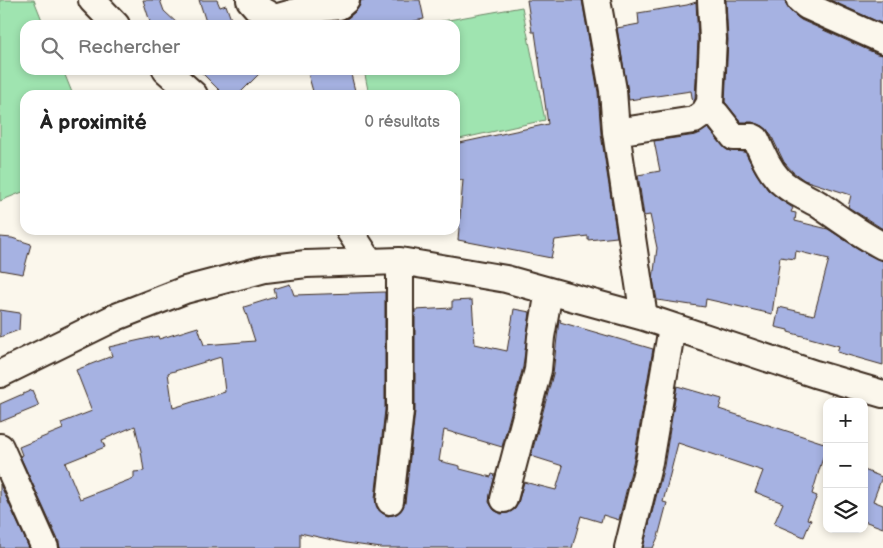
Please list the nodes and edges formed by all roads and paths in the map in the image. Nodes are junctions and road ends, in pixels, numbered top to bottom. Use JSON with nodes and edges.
{"nodes":[{"id":1,"x":92,"y":0,"type":"edge"},
{"id":2,"x":250,"y":0,"type":"edge"},
{"id":3,"x":346,"y":0,"type":"edge"},
{"id":4,"x":597,"y":0,"type":"edge"},
{"id":5,"x":711,"y":0,"type":"edge"},
{"id":6,"x":800,"y":0,"type":"edge"},
{"id":7,"x":302,"y":5,"type":"edge"},
{"id":8,"x":111,"y":20,"type":"edge"},
{"id":9,"x":883,"y":40,"type":"edge"},
{"id":10,"x":172,"y":75,"type":"edge"},
{"id":11,"x":188,"y":90,"type":"edge"},
{"id":12,"x":704,"y":114,"type":"junction"},
{"id":13,"x":616,"y":132,"type":"junction"},
{"id":14,"x":352,"y":235,"type":"edge"},
{"id":15,"x":883,"y":246,"type":"edge"},
{"id":16,"x":400,"y":261,"type":"junction"},
{"id":17,"x":370,"y":262,"type":"junction"},
{"id":18,"x":549,"y":291,"type":"junction"},
{"id":19,"x":644,"y":317,"type":"junction"},
{"id":20,"x":672,"y":327,"type":"junction"},
{"id":21,"x":0,"y":374,"type":"edge"},
{"id":22,"x":883,"y":394,"type":"edge"},
{"id":23,"x":0,"y":447,"type":"edge"},
{"id":24,"x":504,"y":499,"type":"dead end"},
{"id":25,"x":390,"y":501,"type":"dead end"},
{"id":26,"x":45,"y":548,"type":"edge"},
{"id":27,"x":628,"y":548,"type":"edge"}],
"edges":[{"from":1,"to":8,"type":"street"},
{"from":2,"to":7,"type":"street"},
{"from":3,"to":7,"type":"street"},
{"from":4,"to":13,"type":"street"},
{"from":5,"to":12,"type":"street"},
{"from":6,"to":9,"type":"street"},
{"from":10,"to":11,"type":"street"},
{"from":12,"to":13,"type":"street"},
{"from":12,"to":15,"type":"street"},
{"from":13,"to":19,"type":"street"},
{"from":14,"to":17,"type":"street"},
{"from":16,"to":17,"type":"street"},
{"from":16,"to":18,"type":"street"},
{"from":16,"to":25,"type":"street"},
{"from":17,"to":21,"type":"street"},
{"from":18,"to":19,"type":"street"},
{"from":18,"to":24,"type":"street"},
{"from":19,"to":20,"type":"street"},
{"from":20,"to":22,"type":"street"},
{"from":20,"to":27,"type":"street"},
{"from":23,"to":26,"type":"street"}]}
